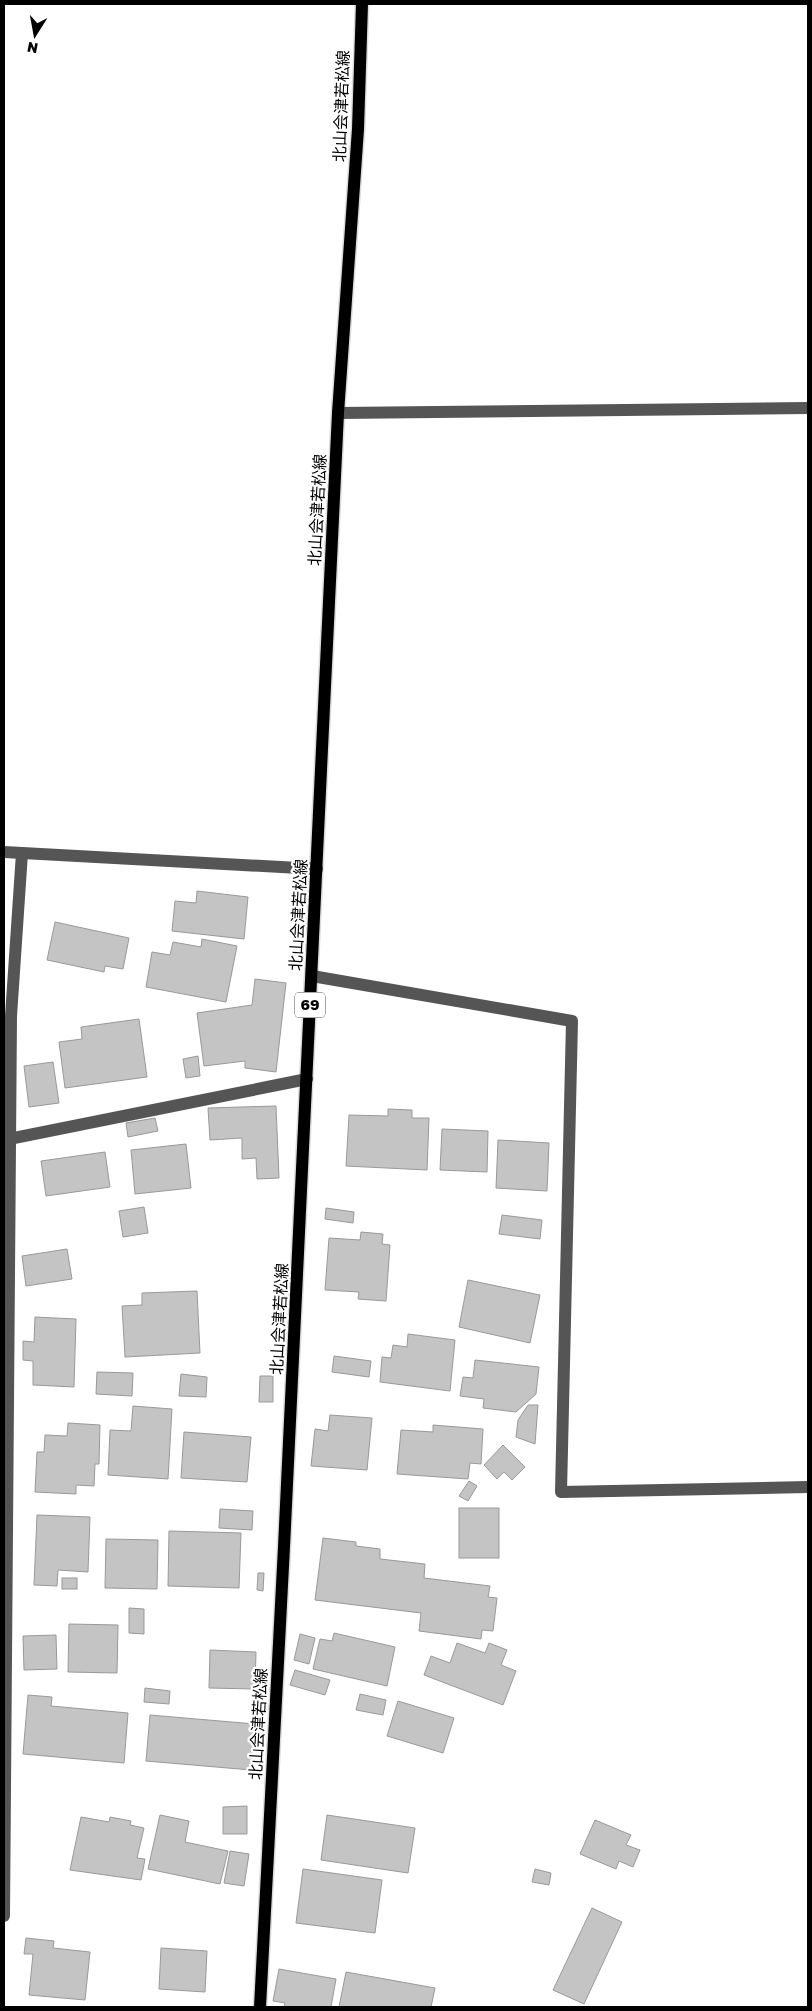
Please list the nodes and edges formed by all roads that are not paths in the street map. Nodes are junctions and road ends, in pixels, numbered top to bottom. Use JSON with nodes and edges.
{"nodes":[{"id":1,"x":362,"y":4,"type":"edge"},
{"id":2,"x":808,"y":408,"type":"edge"},
{"id":3,"x":338,"y":413,"type":"junction"},
{"id":4,"x":4,"y":852,"type":"edge"},
{"id":5,"x":22,"y":853,"type":"junction"},
{"id":6,"x":317,"y":869,"type":"junction"},
{"id":7,"x":312,"y":976,"type":"junction"},
{"id":8,"x":307,"y":1079,"type":"junction"},
{"id":9,"x":9,"y":1140,"type":"junction"},
{"id":10,"x":808,"y":1487,"type":"edge"},
{"id":11,"x":4,"y":1916,"type":"edge"},
{"id":12,"x":260,"y":2007,"type":"edge"}],
"edges":[{"from":1,"to":3,"type":"main road","name":"北山会津若松線","number":"69"},
{"from":2,"to":3,"type":"street"},
{"from":3,"to":6,"type":"main road","name":"北山会津若松線","number":"69"},
{"from":4,"to":5,"type":"street"},
{"from":5,"to":6,"type":"street"},
{"from":5,"to":9,"type":"street"},
{"from":6,"to":7,"type":"main road","name":"北山会津若松線","number":"69"},
{"from":7,"to":8,"type":"main road","name":"北山会津若松線","number":"69"},
{"from":7,"to":10,"type":"street"},
{"from":8,"to":9,"type":"street"},
{"from":8,"to":12,"type":"main road","name":"北山会津若松線","number":"69"},
{"from":9,"to":11,"type":"street"}]}
